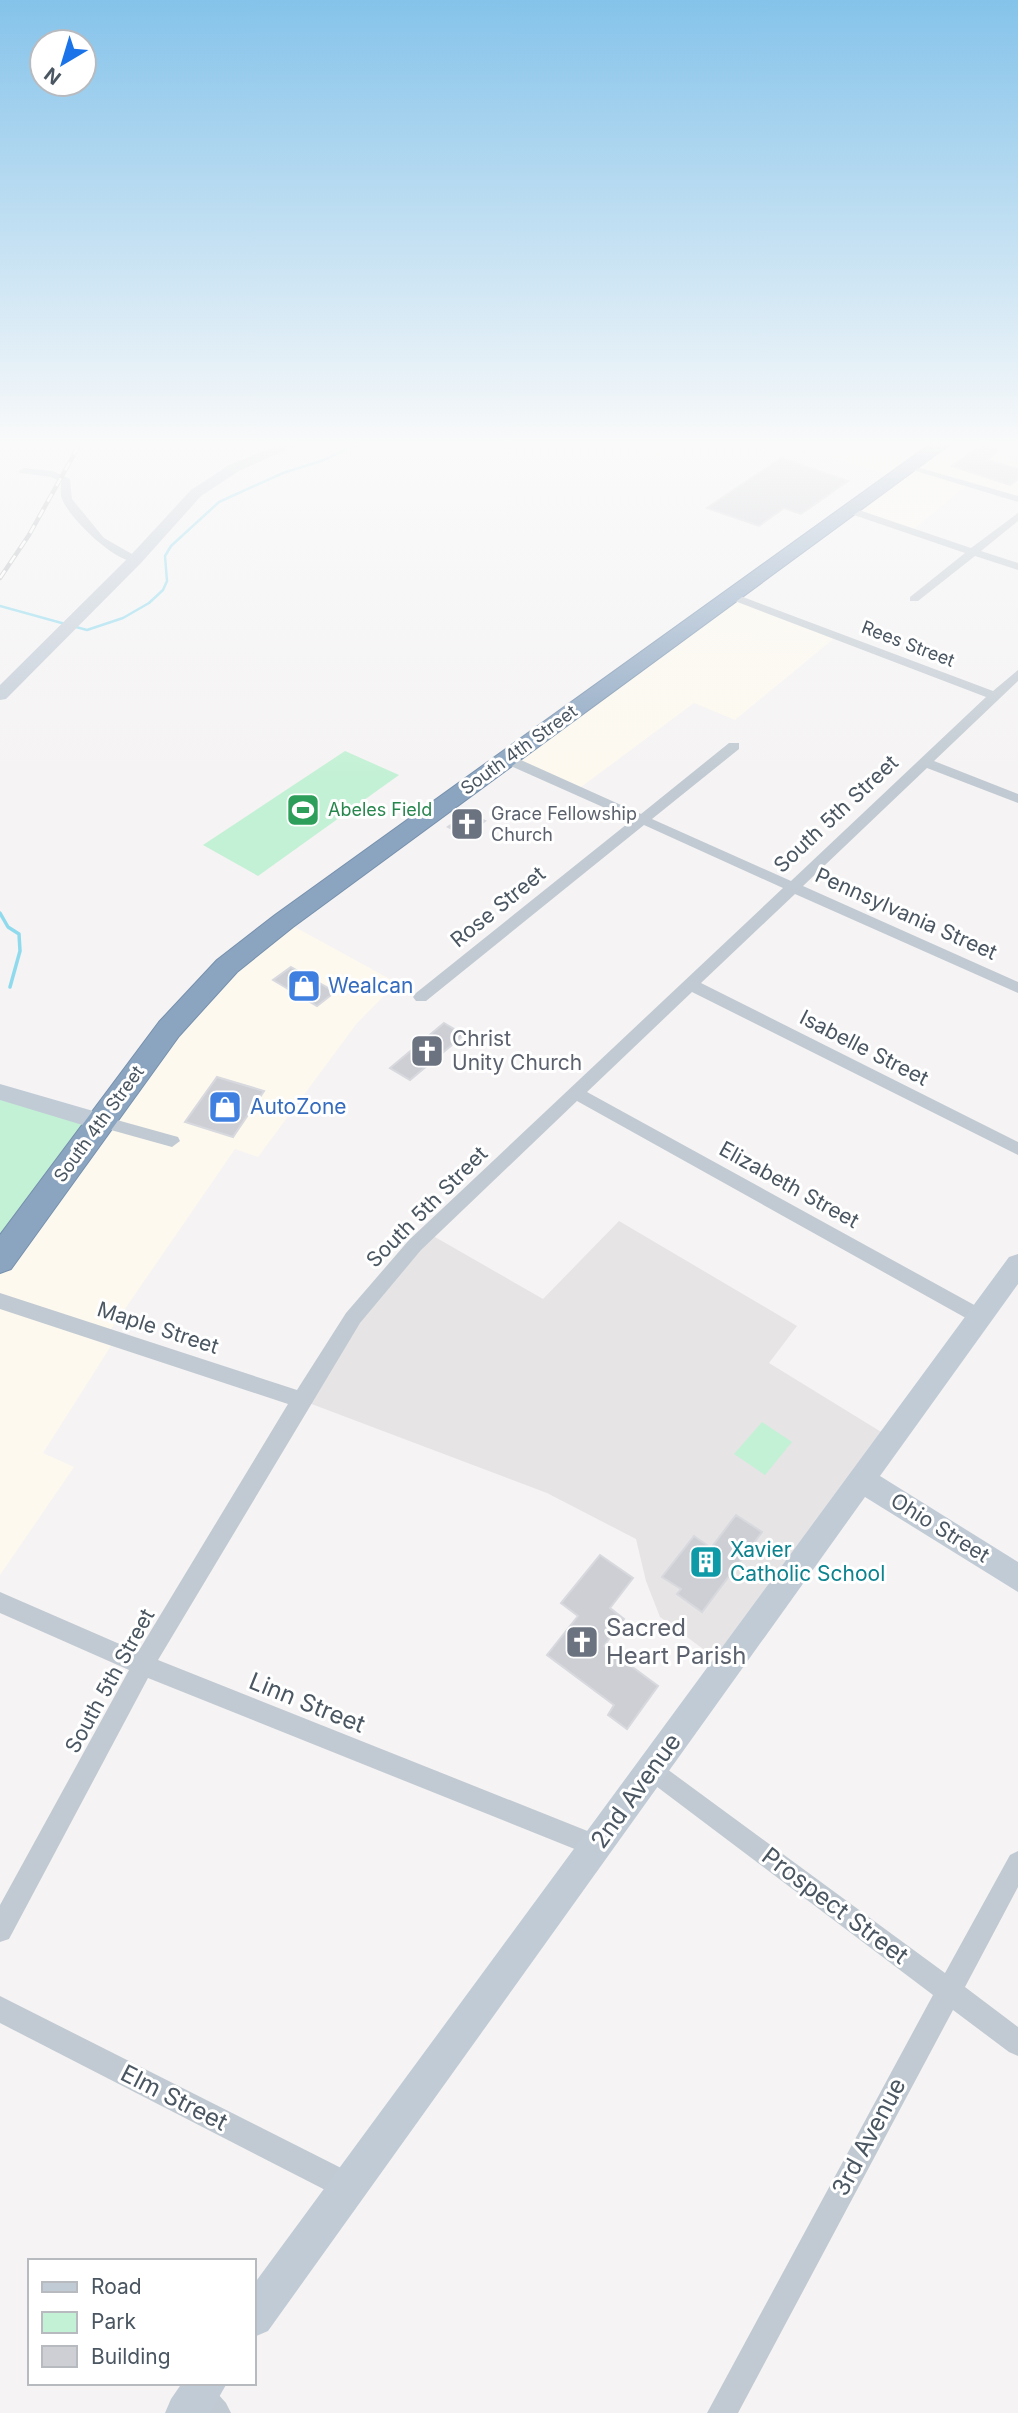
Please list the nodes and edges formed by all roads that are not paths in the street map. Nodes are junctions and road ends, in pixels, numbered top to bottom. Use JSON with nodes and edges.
{"nodes":[{"id":1,"x":126,"y":555,"type":"edge"},
{"id":2,"x":140,"y":555,"type":"edge"},
{"id":3,"x":788,"y":555,"type":"edge"},
{"id":4,"x":972,"y":555,"type":"edge"},
{"id":5,"x":979,"y":555,"type":"edge"},
{"id":6,"x":135,"y":560,"type":"junction"},
{"id":7,"x":1018,"y":568,"type":"edge"},
{"id":8,"x":731,"y":596,"type":"junction"},
{"id":9,"x":914,"y":599,"type":"dead end"},
{"id":10,"x":1018,"y":674,"type":"edge"},
{"id":11,"x":0,"y":695,"type":"edge"},
{"id":12,"x":995,"y":695,"type":"junction"},
{"id":13,"x":734,"y":746,"type":"dead end"},
{"id":14,"x":507,"y":759,"type":"junction"},
{"id":15,"x":924,"y":762,"type":"junction"},
{"id":16,"x":1018,"y":799,"type":"edge"},
{"id":17,"x":642,"y":818,"type":"junction"},
{"id":18,"x":792,"y":886,"type":"junction"},
{"id":19,"x":690,"y":984,"type":"junction"},
{"id":20,"x":1018,"y":988,"type":"edge"},
{"id":21,"x":421,"y":997,"type":"dead end"},
{"id":22,"x":0,"y":1092,"type":"edge"},
{"id":23,"x":576,"y":1093,"type":"junction"},
{"id":24,"x":99,"y":1121,"type":"junction"},
{"id":25,"x":172,"y":1141,"type":"dead end"},
{"id":26,"x":1018,"y":1149,"type":"edge"},
{"id":27,"x":0,"y":1260,"type":"edge"},
{"id":28,"x":1017,"y":1266,"type":"edge"},
{"id":29,"x":0,"y":1301,"type":"edge"},
{"id":30,"x":980,"y":1317,"type":"junction"},
{"id":31,"x":301,"y":1400,"type":"junction"},
{"id":32,"x":861,"y":1479,"type":"junction"},
{"id":33,"x":1018,"y":1578,"type":"edge"},
{"id":34,"x":0,"y":1602,"type":"edge"},
{"id":35,"x":143,"y":1665,"type":"junction"},
{"id":36,"x":652,"y":1769,"type":"junction"},
{"id":37,"x":597,"y":1846,"type":"junction"},
{"id":38,"x":1018,"y":1863,"type":"edge"},
{"id":39,"x":0,"y":1930,"type":"edge"},
{"id":40,"x":948,"y":1990,"type":"junction"},
{"id":41,"x":0,"y":2009,"type":"edge"},
{"id":42,"x":1018,"y":2043,"type":"edge"},
{"id":43,"x":347,"y":2186,"type":"junction"},
{"id":44,"x":256,"y":2314,"type":"edge"},
{"id":45,"x":722,"y":2413,"type":"edge"}],
"edges":[{"from":1,"to":6,"type":"street"},
{"from":2,"to":6,"type":"street"},
{"from":3,"to":8,"type":"highway","name":"South 4th Street"},
{"from":4,"to":9,"type":"street"},
{"from":5,"to":7,"type":"street"},
{"from":6,"to":11,"type":"street"},
{"from":8,"to":12,"type":"street","name":"Rees Street"},
{"from":8,"to":14,"type":"highway","name":"South 4th Street"},
{"from":10,"to":12,"type":"street","name":"South 5th Street"},
{"from":12,"to":15,"type":"street","name":"South 5th Street"},
{"from":13,"to":17,"type":"street","name":"Rose Street"},
{"from":14,"to":17,"type":"street","name":"Pennsylvania Street"},
{"from":14,"to":24,"type":"highway","name":"South 4th Street"},
{"from":15,"to":16,"type":"street"},
{"from":15,"to":18,"type":"street","name":"South 5th Street"},
{"from":17,"to":18,"type":"street","name":"Pennsylvania Street"},
{"from":17,"to":21,"type":"street","name":"Rose Street"},
{"from":18,"to":19,"type":"street","name":"South 5th Street"},
{"from":18,"to":20,"type":"street","name":"Pennsylvania Street"},
{"from":19,"to":23,"type":"street","name":"South 5th Street"},
{"from":19,"to":26,"type":"street","name":"Isabelle Street"},
{"from":22,"to":24,"type":"street"},
{"from":23,"to":30,"type":"street","name":"Elizabeth Street"},
{"from":23,"to":31,"type":"street","name":"South 5th Street"},
{"from":24,"to":25,"type":"street"},
{"from":24,"to":27,"type":"highway","name":"South 4th Street"},
{"from":28,"to":30,"type":"street","name":"2nd Avenue"},
{"from":29,"to":31,"type":"street","name":"Maple Street"},
{"from":30,"to":32,"type":"street","name":"2nd Avenue"},
{"from":31,"to":35,"type":"street","name":"South 5th Street"},
{"from":32,"to":33,"type":"street","name":"Ohio Street"},
{"from":32,"to":36,"type":"street","name":"2nd Avenue"},
{"from":34,"to":35,"type":"street","name":"Linn Street"},
{"from":35,"to":37,"type":"street","name":"Linn Street"},
{"from":35,"to":39,"type":"street","name":"South 5th Street"},
{"from":36,"to":37,"type":"street","name":"2nd Avenue"},
{"from":36,"to":40,"type":"street","name":"Prospect Street"},
{"from":37,"to":43,"type":"street","name":"2nd Avenue"},
{"from":38,"to":40,"type":"street","name":"3rd Avenue"},
{"from":40,"to":42,"type":"street","name":"Prospect Street"},
{"from":40,"to":45,"type":"street","name":"3rd Avenue"},
{"from":41,"to":43,"type":"street","name":"Elm Street"},
{"from":43,"to":44,"type":"street","name":"2nd Avenue"}]}
